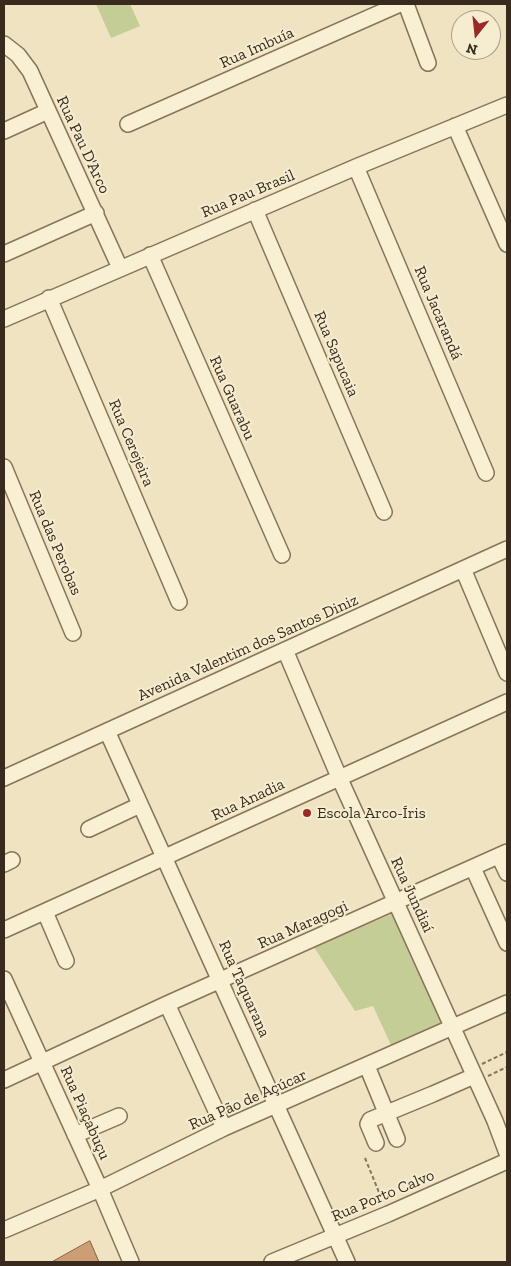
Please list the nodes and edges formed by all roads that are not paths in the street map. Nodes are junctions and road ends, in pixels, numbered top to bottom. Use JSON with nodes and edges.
{"nodes":[{"id":1,"x":400,"y":4,"type":"edge"},
{"id":2,"x":406,"y":4,"type":"edge"},
{"id":3,"x":4,"y":44,"type":"edge"},
{"id":4,"x":428,"y":63,"type":"dead end"},
{"id":5,"x":507,"y":105,"type":"edge"},
{"id":6,"x":48,"y":110,"type":"junction"},
{"id":7,"x":128,"y":124,"type":"dead end"},
{"id":8,"x":455,"y":126,"type":"junction"},
{"id":9,"x":4,"y":131,"type":"edge"},
{"id":10,"x":356,"y":167,"type":"junction"},
{"id":11,"x":256,"y":210,"type":"junction"},
{"id":12,"x":96,"y":213,"type":"junction"},
{"id":13,"x":507,"y":244,"type":"edge"},
{"id":14,"x":4,"y":254,"type":"edge"},
{"id":15,"x":150,"y":255,"type":"junction"},
{"id":16,"x":120,"y":268,"type":"junction"},
{"id":17,"x":50,"y":298,"type":"junction"},
{"id":18,"x":4,"y":318,"type":"edge"},
{"id":19,"x":4,"y":467,"type":"edge"},
{"id":20,"x":486,"y":473,"type":"dead end"},
{"id":21,"x":384,"y":512,"type":"dead end"},
{"id":22,"x":507,"y":550,"type":"edge"},
{"id":23,"x":282,"y":555,"type":"dead end"},
{"id":24,"x":463,"y":569,"type":"junction"},
{"id":25,"x":180,"y":602,"type":"dead end"},
{"id":26,"x":73,"y":633,"type":"dead end"},
{"id":27,"x":285,"y":650,"type":"junction"},
{"id":28,"x":507,"y":673,"type":"edge"},
{"id":29,"x":507,"y":702,"type":"edge"},
{"id":30,"x":107,"y":732,"type":"junction"},
{"id":31,"x":339,"y":777,"type":"junction"},
{"id":32,"x":4,"y":778,"type":"edge"},
{"id":33,"x":140,"y":805,"type":"junction"},
{"id":34,"x":89,"y":829,"type":"dead end"},
{"id":35,"x":503,"y":854,"type":"edge"},
{"id":36,"x":164,"y":858,"type":"junction"},
{"id":37,"x":473,"y":868,"type":"junction"},
{"id":38,"x":507,"y":873,"type":"edge"},
{"id":39,"x":396,"y":902,"type":"junction"},
{"id":40,"x":45,"y":912,"type":"junction"},
{"id":41,"x":4,"y":930,"type":"edge"},
{"id":42,"x":507,"y":943,"type":"edge"},
{"id":43,"x":66,"y":961,"type":"dead end"},
{"id":44,"x":4,"y":979,"type":"edge"},
{"id":45,"x":220,"y":980,"type":"junction"},
{"id":46,"x":507,"y":1003,"type":"edge"},
{"id":47,"x":167,"y":1004,"type":"junction"},
{"id":48,"x":453,"y":1027,"type":"junction"},
{"id":49,"x":43,"y":1063,"type":"junction"},
{"id":50,"x":367,"y":1066,"type":"junction"},
{"id":51,"x":474,"y":1075,"type":"junction"},
{"id":52,"x":4,"y":1080,"type":"edge"},
{"id":53,"x":276,"y":1105,"type":"junction"},
{"id":54,"x":386,"y":1113,"type":"junction"},
{"id":55,"x":119,"y":1116,"type":"dead end"},
{"id":56,"x":224,"y":1128,"type":"junction"},
{"id":57,"x":75,"y":1135,"type":"junction"},
{"id":58,"x":397,"y":1139,"type":"dead end"},
{"id":59,"x":376,"y":1143,"type":"dead end"},
{"id":60,"x":507,"y":1153,"type":"edge"},
{"id":61,"x":507,"y":1161,"type":"edge"},
{"id":62,"x":100,"y":1189,"type":"junction"},
{"id":63,"x":4,"y":1230,"type":"edge"},
{"id":64,"x":335,"y":1236,"type":"junction"},
{"id":65,"x":131,"y":1262,"type":"edge"},
{"id":66,"x":272,"y":1262,"type":"edge"},
{"id":67,"x":346,"y":1262,"type":"edge"}],
"edges":[{"from":1,"to":7,"type":"street","name":"Rua Imbuía"},
{"from":2,"to":4,"type":"street"},
{"from":3,"to":6,"type":"street","name":"Rua Pau D'Arco"},
{"from":5,"to":8,"type":"street","name":"Rua Pau Brasil"},
{"from":6,"to":9,"type":"street"},
{"from":6,"to":12,"type":"street","name":"Rua Pau D'Arco"},
{"from":8,"to":10,"type":"street","name":"Rua Pau Brasil"},
{"from":8,"to":13,"type":"street"},
{"from":10,"to":11,"type":"street","name":"Rua Pau Brasil"},
{"from":10,"to":20,"type":"street","name":"Rua Jacarandá"},
{"from":11,"to":15,"type":"street","name":"Rua Pau Brasil"},
{"from":11,"to":21,"type":"street","name":"Rua Sapucaia"},
{"from":12,"to":14,"type":"street"},
{"from":12,"to":16,"type":"street","name":"Rua Pau D'Arco"},
{"from":15,"to":16,"type":"street","name":"Rua Pau Brasil"},
{"from":15,"to":23,"type":"street","name":"Rua Guarabu"},
{"from":16,"to":17,"type":"street","name":"Rua Pau Brasil"},
{"from":17,"to":18,"type":"street","name":"Rua Pau Brasil"},
{"from":17,"to":25,"type":"street","name":"Rua Cerejeira"},
{"from":19,"to":26,"type":"street","name":"Rua das Perobas"},
{"from":22,"to":24,"type":"street","name":"Avenida Valentim dos Santos Diniz"},
{"from":24,"to":27,"type":"street","name":"Avenida Valentim dos Santos Diniz"},
{"from":24,"to":28,"type":"street"},
{"from":27,"to":30,"type":"street","name":"Avenida Valentim dos Santos Diniz"},
{"from":27,"to":31,"type":"street","name":"Rua Jundiaí"},
{"from":29,"to":31,"type":"street","name":"Rua Anadia"},
{"from":30,"to":32,"type":"street","name":"Avenida Valentim dos Santos Diniz"},
{"from":30,"to":33,"type":"street","name":"Rua Taquarana"},
{"from":31,"to":36,"type":"street","name":"Rua Anadia"},
{"from":31,"to":39,"type":"street","name":"Rua Jundiaí"},
{"from":33,"to":34,"type":"street"},
{"from":33,"to":36,"type":"street","name":"Rua Taquarana"},
{"from":35,"to":37,"type":"street","name":"Rua Maragogi"},
{"from":35,"to":38,"type":"street"},
{"from":36,"to":40,"type":"street","name":"Rua Anadia"},
{"from":36,"to":45,"type":"street","name":"Rua Taquarana"},
{"from":37,"to":39,"type":"street","name":"Rua Maragogi"},
{"from":37,"to":42,"type":"street"},
{"from":39,"to":45,"type":"street","name":"Rua Maragogi"},
{"from":39,"to":48,"type":"street","name":"Rua Jundiaí"},
{"from":40,"to":41,"type":"street","name":"Rua Anadia"},
{"from":40,"to":43,"type":"street"},
{"from":44,"to":49,"type":"street","name":"Rua Piaçabuçu"},
{"from":45,"to":47,"type":"street","name":"Rua Maragogi"},
{"from":45,"to":53,"type":"street","name":"Rua Taquarana"},
{"from":46,"to":48,"type":"street","name":"Rua Pão de Açúcar"},
{"from":47,"to":49,"type":"street","name":"Rua Maragogi"},
{"from":47,"to":56,"type":"street"},
{"from":48,"to":50,"type":"street","name":"Rua Pão de Açúcar"},
{"from":48,"to":51,"type":"street","name":"Rua Jundiaí"},
{"from":49,"to":52,"type":"street","name":"Rua Maragogi"},
{"from":49,"to":57,"type":"street","name":"Rua Piaçabuçu"},
{"from":50,"to":53,"type":"street","name":"Rua Pão de Açúcar"},
{"from":50,"to":54,"type":"street"},
{"from":51,"to":54,"type":"street"},
{"from":51,"to":60,"type":"street","name":"Rua Jundiaí"},
{"from":53,"to":56,"type":"street","name":"Rua Pão de Açúcar"},
{"from":53,"to":64,"type":"street","name":"Rua Taquarana"},
{"from":54,"to":58,"type":"street"},
{"from":54,"to":59,"type":"street"},
{"from":55,"to":57,"type":"street"},
{"from":56,"to":62,"type":"street","name":"Rua Pão de Açúcar"},
{"from":57,"to":62,"type":"street","name":"Rua Piaçabuçu"},
{"from":61,"to":64,"type":"street","name":"Rua Porto Calvo"},
{"from":62,"to":63,"type":"street","name":"Rua Pão de Açúcar"},
{"from":62,"to":65,"type":"street","name":"Rua Piaçabuçu"},
{"from":64,"to":66,"type":"street","name":"Rua Porto Calvo"},
{"from":64,"to":67,"type":"street","name":"Rua Taquarana"}]}
